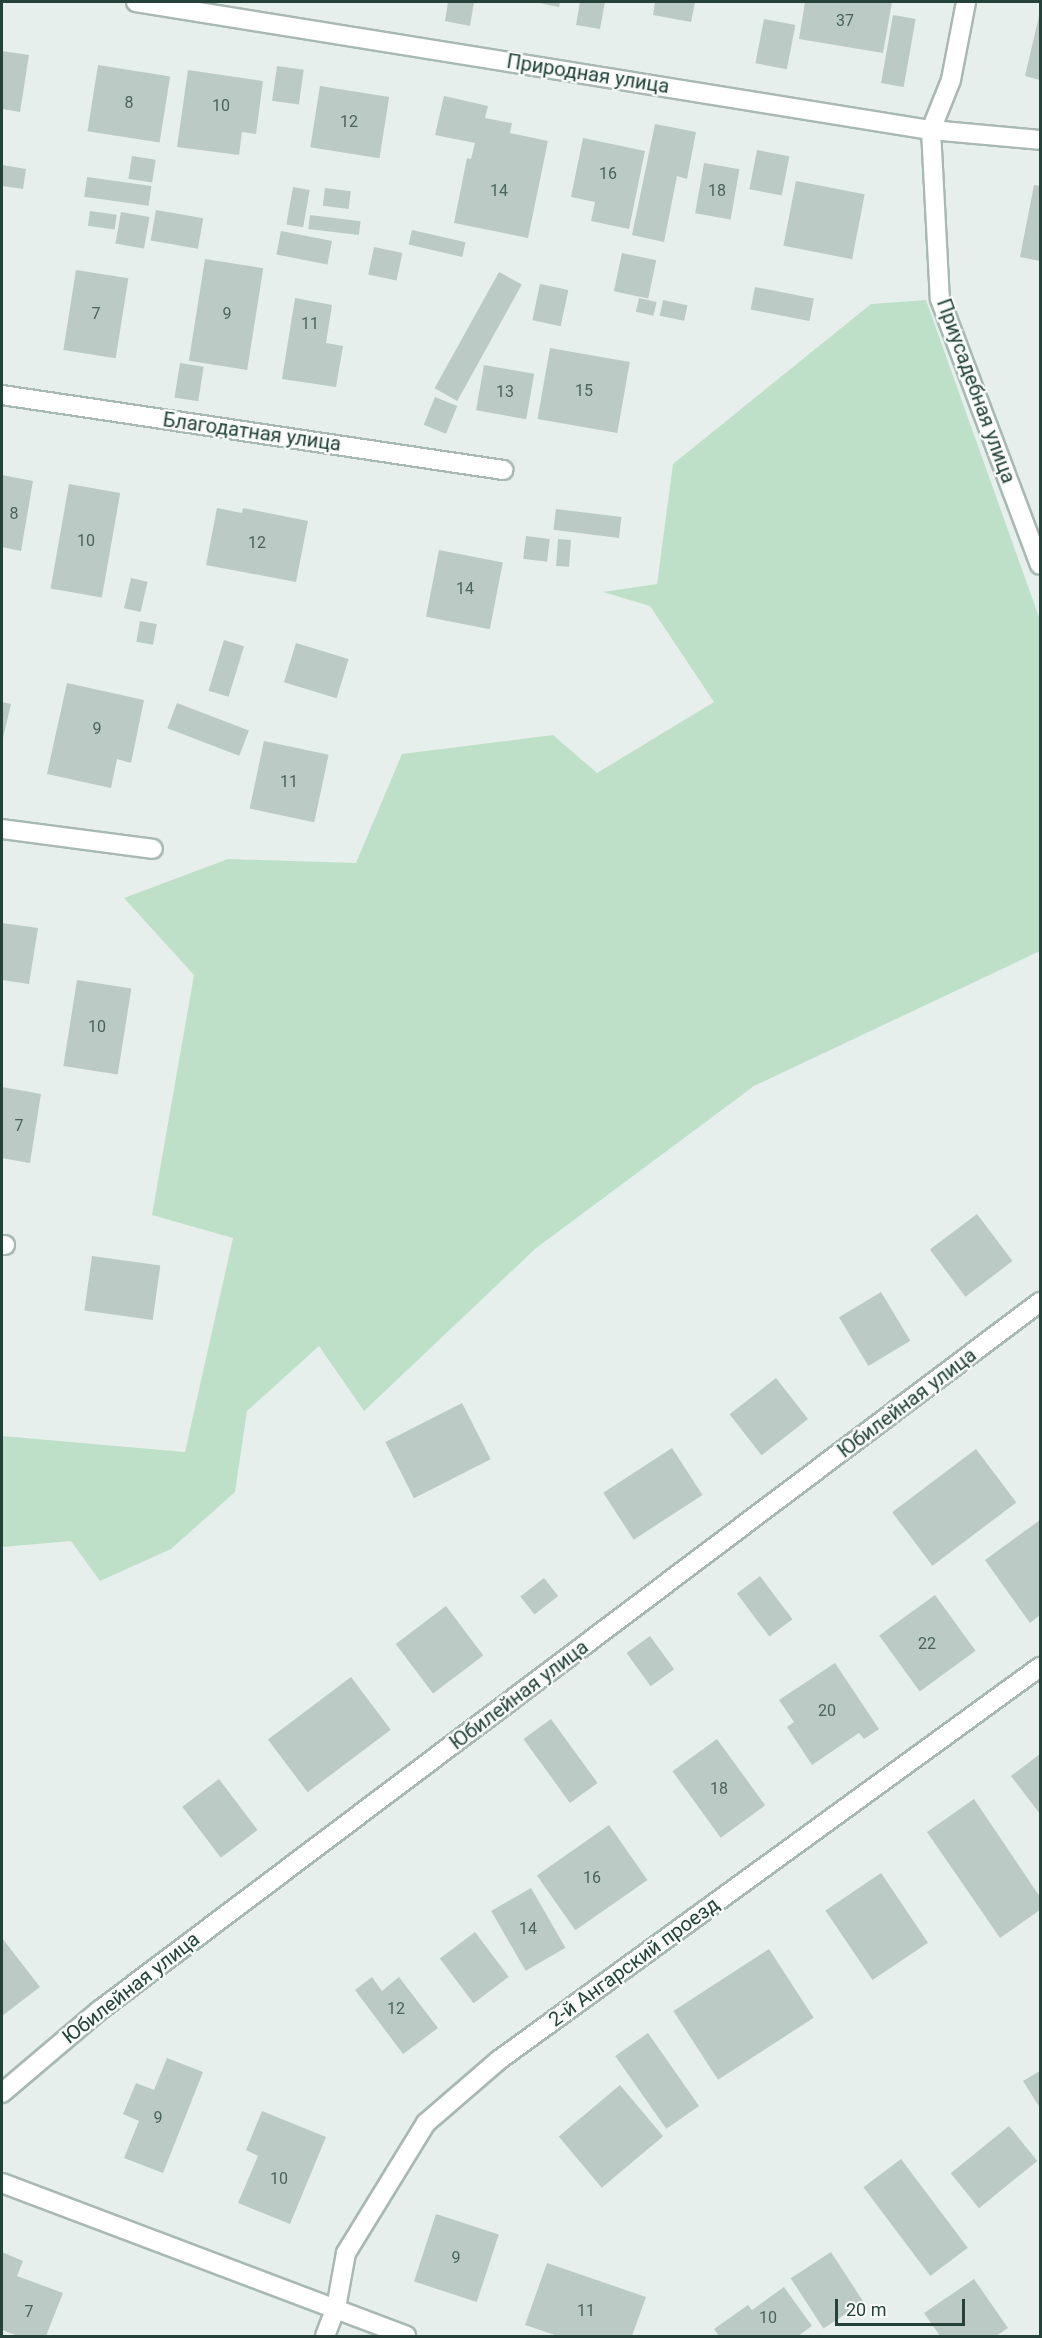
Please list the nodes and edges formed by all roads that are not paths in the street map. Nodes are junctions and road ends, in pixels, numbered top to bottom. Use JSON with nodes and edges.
{"nodes":[{"id":1,"x":136,"y":2,"type":"edge"},
{"id":2,"x":966,"y":2,"type":"edge"},
{"id":3,"x":931,"y":130,"type":"junction"},
{"id":4,"x":1041,"y":140,"type":"edge"},
{"id":5,"x":2,"y":395,"type":"edge"},
{"id":6,"x":502,"y":470,"type":"dead end"},
{"id":7,"x":1041,"y":565,"type":"edge"},
{"id":8,"x":2,"y":829,"type":"edge"},
{"id":9,"x":153,"y":849,"type":"dead end"},
{"id":10,"x":1041,"y":1302,"type":"edge"},
{"id":11,"x":1041,"y":1666,"type":"edge"},
{"id":12,"x":2,"y":2093,"type":"edge"},
{"id":13,"x":2,"y":2184,"type":"edge"},
{"id":14,"x":336,"y":2308,"type":"junction"},
{"id":15,"x":325,"y":2337,"type":"edge"},
{"id":16,"x":406,"y":2337,"type":"edge"}],
"edges":[{"from":1,"to":3,"type":"street","name":"Природная улица"},
{"from":2,"to":3,"type":"street","name":"Приусадебная улица"},
{"from":3,"to":4,"type":"street","name":"Природная улица"},
{"from":3,"to":7,"type":"street","name":"Приусадебная улица"},
{"from":5,"to":6,"type":"street","name":"Благодатная улица"},
{"from":8,"to":9,"type":"street"},
{"from":10,"to":12,"type":"street","name":"Юбилейная улица"},
{"from":11,"to":14,"type":"street","name":"2-й Ангарский проезд"},
{"from":13,"to":14,"type":"street"},
{"from":14,"to":15,"type":"street","name":"2-й Ангарский проезд"},
{"from":14,"to":16,"type":"street"}]}
